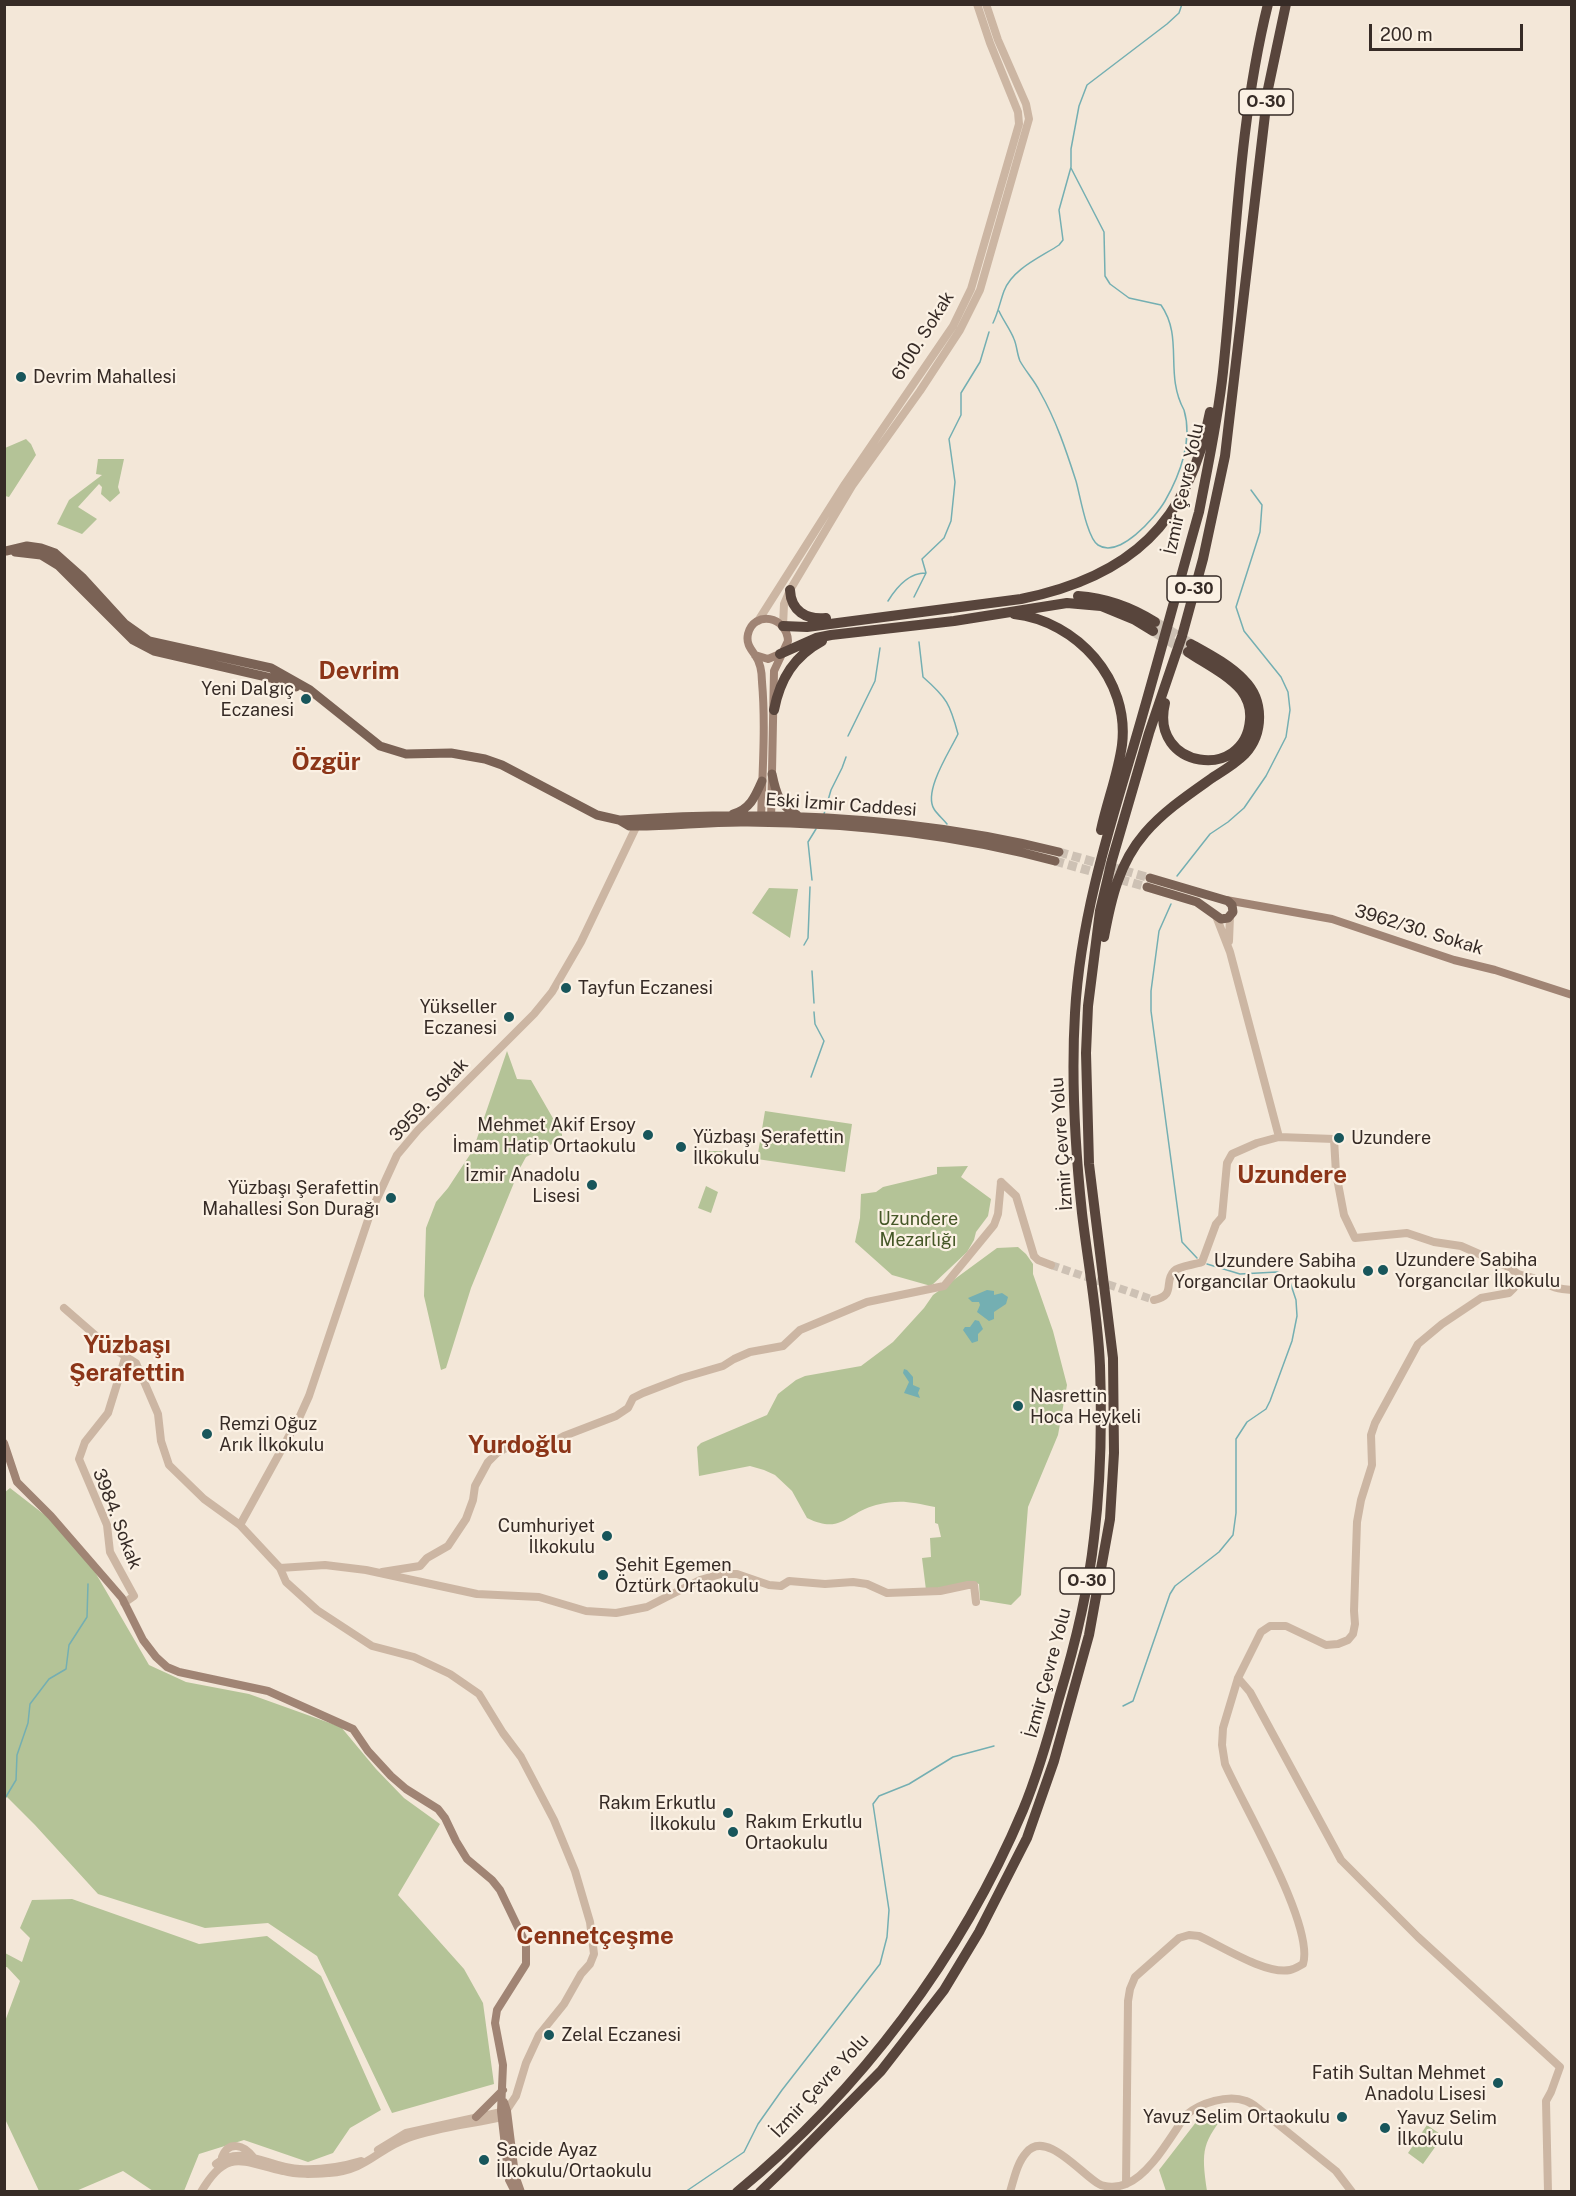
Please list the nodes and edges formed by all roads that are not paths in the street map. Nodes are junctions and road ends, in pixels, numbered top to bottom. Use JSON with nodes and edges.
{"nodes":[{"id":1,"x":977,"y":4,"type":"edge"},
{"id":2,"x":986,"y":4,"type":"edge"},
{"id":3,"x":1268,"y":4,"type":"edge"},
{"id":4,"x":1287,"y":4,"type":"edge"},
{"id":5,"x":980,"y":276,"type":"junction"},
{"id":6,"x":1230,"y":284,"type":"junction"},
{"id":7,"x":874,"y":448,"type":"junction"},
{"id":8,"x":5,"y":551,"type":"edge"},
{"id":9,"x":790,"y":590,"type":"junction"},
{"id":10,"x":1021,"y":599,"type":"junction"},
{"id":11,"x":978,"y":616,"type":"junction"},
{"id":12,"x":758,"y":621,"type":"junction"},
{"id":13,"x":850,"y":621,"type":"junction"},
{"id":14,"x":783,"y":626,"type":"junction"},
{"id":15,"x":842,"y":634,"type":"junction"},
{"id":16,"x":1182,"y":636,"type":"junction"},
{"id":17,"x":780,"y":654,"type":"junction"},
{"id":18,"x":755,"y":655,"type":"junction"},
{"id":19,"x":774,"y":710,"type":"junction"},
{"id":20,"x":772,"y":774,"type":"junction"},
{"id":21,"x":762,"y":782,"type":"junction"},
{"id":22,"x":726,"y":816,"type":"junction"},
{"id":23,"x":799,"y":816,"type":"junction"},
{"id":24,"x":766,"y":819,"type":"junction"},
{"id":25,"x":639,"y":822,"type":"junction"},
{"id":26,"x":1093,"y":886,"type":"junction"},
{"id":27,"x":1225,"y":900,"type":"junction"},
{"id":28,"x":1254,"y":904,"type":"junction"},
{"id":29,"x":1216,"y":916,"type":"junction"},
{"id":30,"x":1230,"y":916,"type":"junction"},
{"id":31,"x":1230,"y":951,"type":"junction"},
{"id":32,"x":1093,"y":968,"type":"junction"},
{"id":33,"x":1572,"y":995,"type":"edge"},
{"id":34,"x":1279,"y":1137,"type":"junction"},
{"id":35,"x":1051,"y":1265,"type":"tunnel mouth"},
{"id":36,"x":1516,"y":1274,"type":"junction"},
{"id":37,"x":1572,"y":1290,"type":"edge"},
{"id":38,"x":1154,"y":1300,"type":"dead end"},
{"id":39,"x":64,"y":1308,"type":"dead end"},
{"id":40,"x":126,"y":1355,"type":"junction"},
{"id":41,"x":4,"y":1443,"type":"edge"},
{"id":42,"x":240,"y":1525,"type":"junction"},
{"id":43,"x":280,"y":1568,"type":"junction"},
{"id":44,"x":382,"y":1572,"type":"junction"},
{"id":45,"x":976,"y":1602,"type":"dead end"},
{"id":46,"x":124,"y":1603,"type":"junction"},
{"id":47,"x":1238,"y":1678,"type":"junction"},
{"id":48,"x":503,"y":2095,"type":"junction"},
{"id":49,"x":504,"y":2113,"type":"junction"},
{"id":50,"x":476,"y":2117,"type":"junction"},
{"id":51,"x":223,"y":2159,"type":"junction"},
{"id":52,"x":236,"y":2161,"type":"junction"},
{"id":53,"x":1126,"y":2184,"type":"junction"},
{"id":54,"x":196,"y":2192,"type":"edge"},
{"id":55,"x":201,"y":2192,"type":"edge"},
{"id":56,"x":514,"y":2192,"type":"edge"},
{"id":57,"x":521,"y":2192,"type":"edge"},
{"id":58,"x":737,"y":2192,"type":"edge"},
{"id":59,"x":760,"y":2192,"type":"edge"},
{"id":60,"x":1010,"y":2192,"type":"edge"},
{"id":61,"x":1352,"y":2192,"type":"edge"},
{"id":62,"x":1548,"y":2192,"type":"edge"}],
"edges":[{"from":1,"to":5,"type":"street","name":"6100. Sokak"},
{"from":2,"to":5,"type":"street","name":"6100. Sokak"},
{"from":3,"to":6,"type":"highway","name":"İzmir Çevre Yolu","number":"O-30"},
{"from":4,"to":16,"type":"highway","name":"İzmir Çevre Yolu","number":"O-30"},
{"from":5,"to":7,"type":"street","name":"6100. Sokak"},
{"from":6,"to":10,"type":"highway"},
{"from":6,"to":26,"type":"highway","name":"İzmir Çevre Yolu","number":"O-30"},
{"from":7,"to":9,"type":"street","name":"6100. Sokak"},
{"from":7,"to":12,"type":"street","name":"6100. Sokak"},
{"from":8,"to":25,"type":"main road","name":"Eski İzmir Caddesi"},
{"from":9,"to":13,"type":"highway"},
{"from":9,"to":14,"type":"street","name":"6100. Sokak"},
{"from":10,"to":11,"type":"highway"},
{"from":10,"to":13,"type":"highway"},
{"from":11,"to":15,"type":"highway"},
{"from":11,"to":26,"type":"highway"},
{"from":12,"to":14,"type":"main road"},
{"from":12,"to":18,"type":"main road","name":"6100. Sokak"},
{"from":13,"to":14,"type":"highway"},
{"from":14,"to":17,"type":"main road","name":"6100. Sokak"},
{"from":15,"to":17,"type":"highway"},
{"from":15,"to":19,"type":"highway"},
{"from":16,"to":32,"type":"highway","name":"İzmir Çevre Yolu","number":"O-30"},
{"from":16,"to":32,"type":"highway"},
{"from":17,"to":18,"type":"main road"},
{"from":17,"to":19,"type":"main road","name":"6100. Sokak"},
{"from":18,"to":21,"type":"main road","name":"6100. Sokak"},
{"from":19,"to":20,"type":"main road","name":"6100. Sokak"},
{"from":20,"to":23,"type":"main road"},
{"from":20,"to":24,"type":"main road","name":"6100. Sokak"},
{"from":21,"to":22,"type":"main road"},
{"from":21,"to":24,"type":"main road","name":"6100. Sokak"},
{"from":22,"to":24,"type":"main road","name":"Eski İzmir Caddesi"},
{"from":22,"to":25,"type":"main road","name":"Eski İzmir Caddesi"},
{"from":23,"to":24,"type":"main road","name":"Eski İzmir Caddesi"},
{"from":23,"to":24,"type":"main road","name":"Eski İzmir Caddesi"},
{"from":24,"to":25,"type":"main road","name":"Eski İzmir Caddesi"},
{"from":25,"to":42,"type":"street","name":"3959. Sokak"},
{"from":26,"to":58,"type":"highway","name":"İzmir Çevre Yolu","number":"O-30"},
{"from":27,"to":28,"type":"main road","name":"3962/30. Sokak"},
{"from":27,"to":29,"type":"main road"},
{"from":27,"to":29,"type":"main road"},
{"from":27,"to":30,"type":"main road"},
{"from":28,"to":30,"type":"main road"},
{"from":28,"to":33,"type":"main road","name":"3962/30. Sokak"},
{"from":29,"to":30,"type":"main road"},
{"from":29,"to":31,"type":"street"},
{"from":30,"to":31,"type":"street"},
{"from":31,"to":34,"type":"street"},
{"from":32,"to":59,"type":"highway","name":"İzmir Çevre Yolu","number":"O-30"},
{"from":34,"to":36,"type":"street"},
{"from":34,"to":38,"type":"street"},
{"from":35,"to":44,"type":"street"},
{"from":36,"to":37,"type":"street"},
{"from":36,"to":47,"type":"street"},
{"from":39,"to":40,"type":"street"},
{"from":40,"to":42,"type":"street"},
{"from":40,"to":46,"type":"street","name":"3984. Sokak"},
{"from":41,"to":46,"type":"main road"},
{"from":42,"to":43,"type":"street"},
{"from":43,"to":44,"type":"street"},
{"from":43,"to":49,"type":"street"},
{"from":44,"to":45,"type":"street"},
{"from":46,"to":48,"type":"main road"},
{"from":47,"to":53,"type":"street"},
{"from":47,"to":62,"type":"street"},
{"from":48,"to":49,"type":"main road"},
{"from":48,"to":50,"type":"main road"},
{"from":49,"to":50,"type":"street"},
{"from":49,"to":52,"type":"street"},
{"from":49,"to":56,"type":"main road"},
{"from":49,"to":57,"type":"main road"},
{"from":50,"to":51,"type":"street"},
{"from":51,"to":52,"type":"street"},
{"from":51,"to":54,"type":"street"},
{"from":52,"to":55,"type":"street"},
{"from":53,"to":60,"type":"street"},
{"from":53,"to":61,"type":"street"}]}
